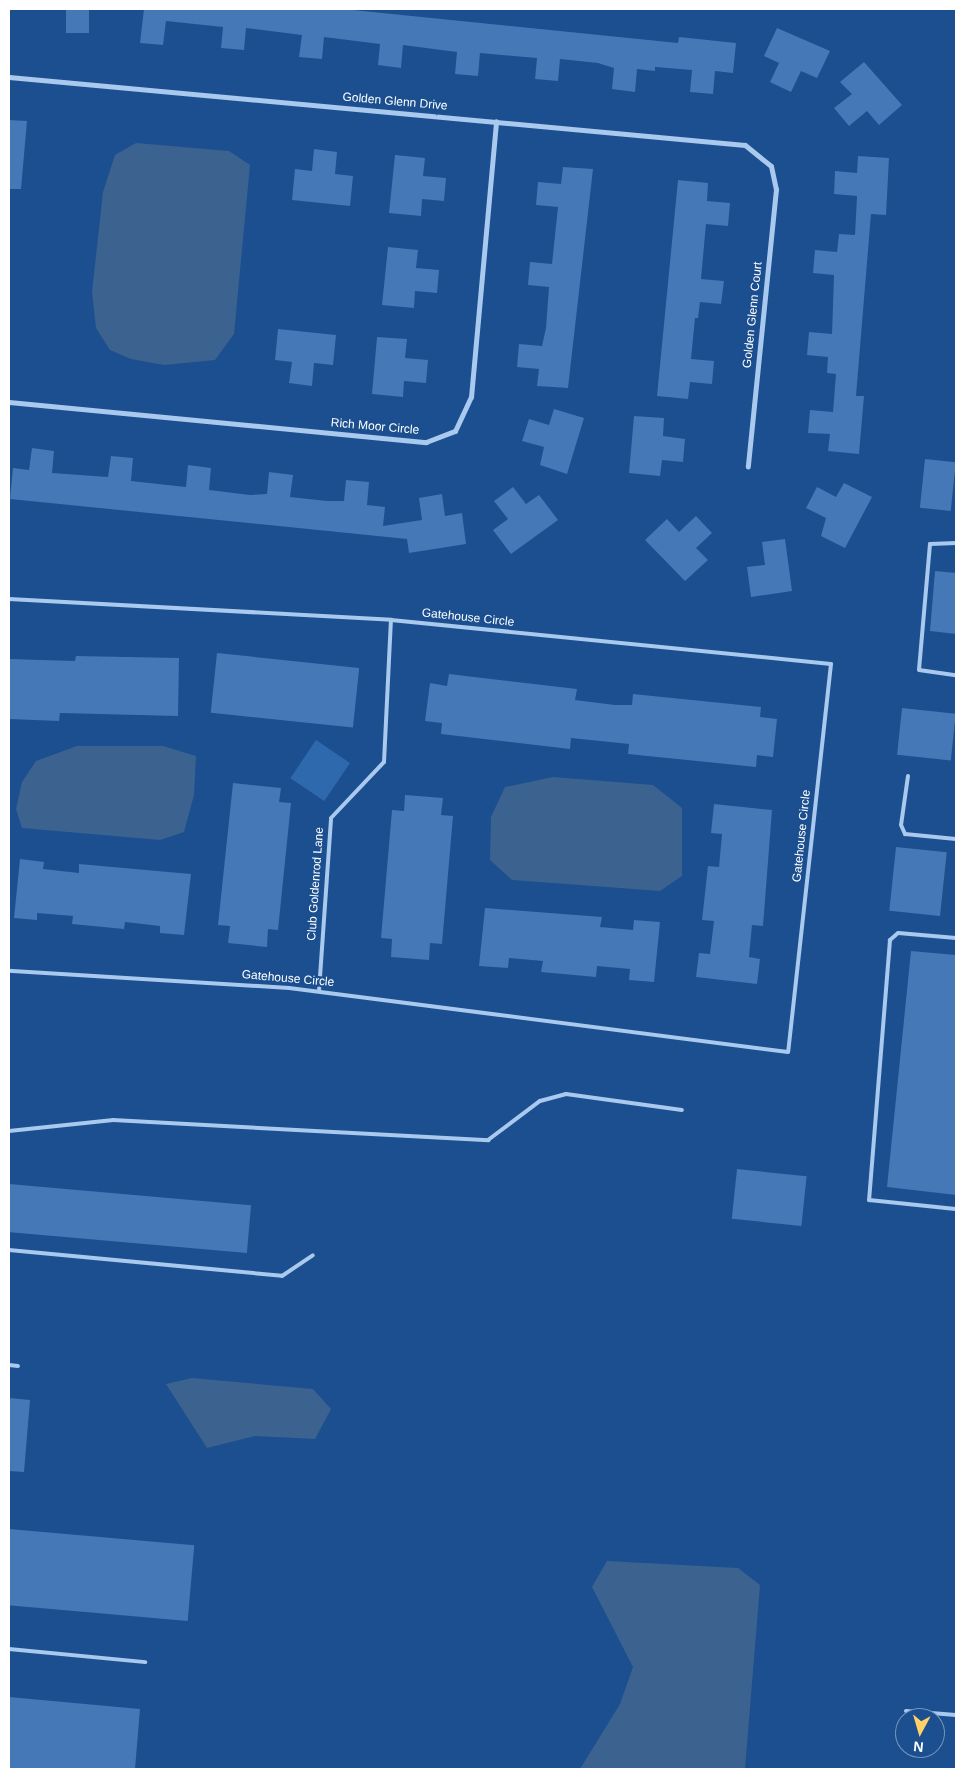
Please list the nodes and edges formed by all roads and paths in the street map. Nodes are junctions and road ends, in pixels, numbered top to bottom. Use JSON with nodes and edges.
{"nodes":[{"id":1,"x":9,"y":77,"type":"edge"},
{"id":2,"x":496,"y":121,"type":"junction"},
{"id":3,"x":771,"y":166,"type":"joint"},
{"id":4,"x":9,"y":402,"type":"edge"},
{"id":5,"x":748,"y":467,"type":"dead end"},
{"id":6,"x":956,"y":543,"type":"edge"},
{"id":7,"x":9,"y":599,"type":"edge"},
{"id":8,"x":391,"y":620,"type":"junction"},
{"id":9,"x":956,"y":675,"type":"edge"},
{"id":10,"x":908,"y":776,"type":"dead end"},
{"id":11,"x":956,"y":840,"type":"edge"},
{"id":12,"x":956,"y":938,"type":"edge"},
{"id":13,"x":9,"y":971,"type":"edge"},
{"id":14,"x":319,"y":991,"type":"junction"},
{"id":15,"x":682,"y":1110,"type":"dead end"},
{"id":16,"x":9,"y":1132,"type":"edge"},
{"id":17,"x":956,"y":1209,"type":"edge"},
{"id":18,"x":9,"y":1250,"type":"edge"},
{"id":19,"x":313,"y":1255,"type":"dead end"},
{"id":20,"x":9,"y":1364,"type":"edge"},
{"id":21,"x":18,"y":1366,"type":"dead end"},
{"id":22,"x":9,"y":1648,"type":"edge"},
{"id":23,"x":145,"y":1662,"type":"dead end"}],
"edges":[{"from":1,"to":2,"type":"street","name":"Golden Glenn Drive"},
{"from":2,"to":3,"type":"street","name":"Golden Glenn Drive"},
{"from":2,"to":4,"type":"street","name":"Rich Moor Circle"},
{"from":3,"to":5,"type":"street","name":"Golden Glenn Court"},
{"from":6,"to":9,"type":"lane"},
{"from":7,"to":8,"type":"lane","name":"Gatehouse Circle"},
{"from":8,"to":14,"type":"lane","name":"Club Goldenrod Lane"},
{"from":8,"to":14,"type":"lane","name":"Gatehouse Circle"},
{"from":10,"to":11,"type":"lane"},
{"from":12,"to":17,"type":"lane"},
{"from":13,"to":14,"type":"lane","name":"Gatehouse Circle"},
{"from":15,"to":16,"type":"lane"},
{"from":18,"to":19,"type":"lane"},
{"from":20,"to":21,"type":"lane"},
{"from":22,"to":23,"type":"lane"}]}
